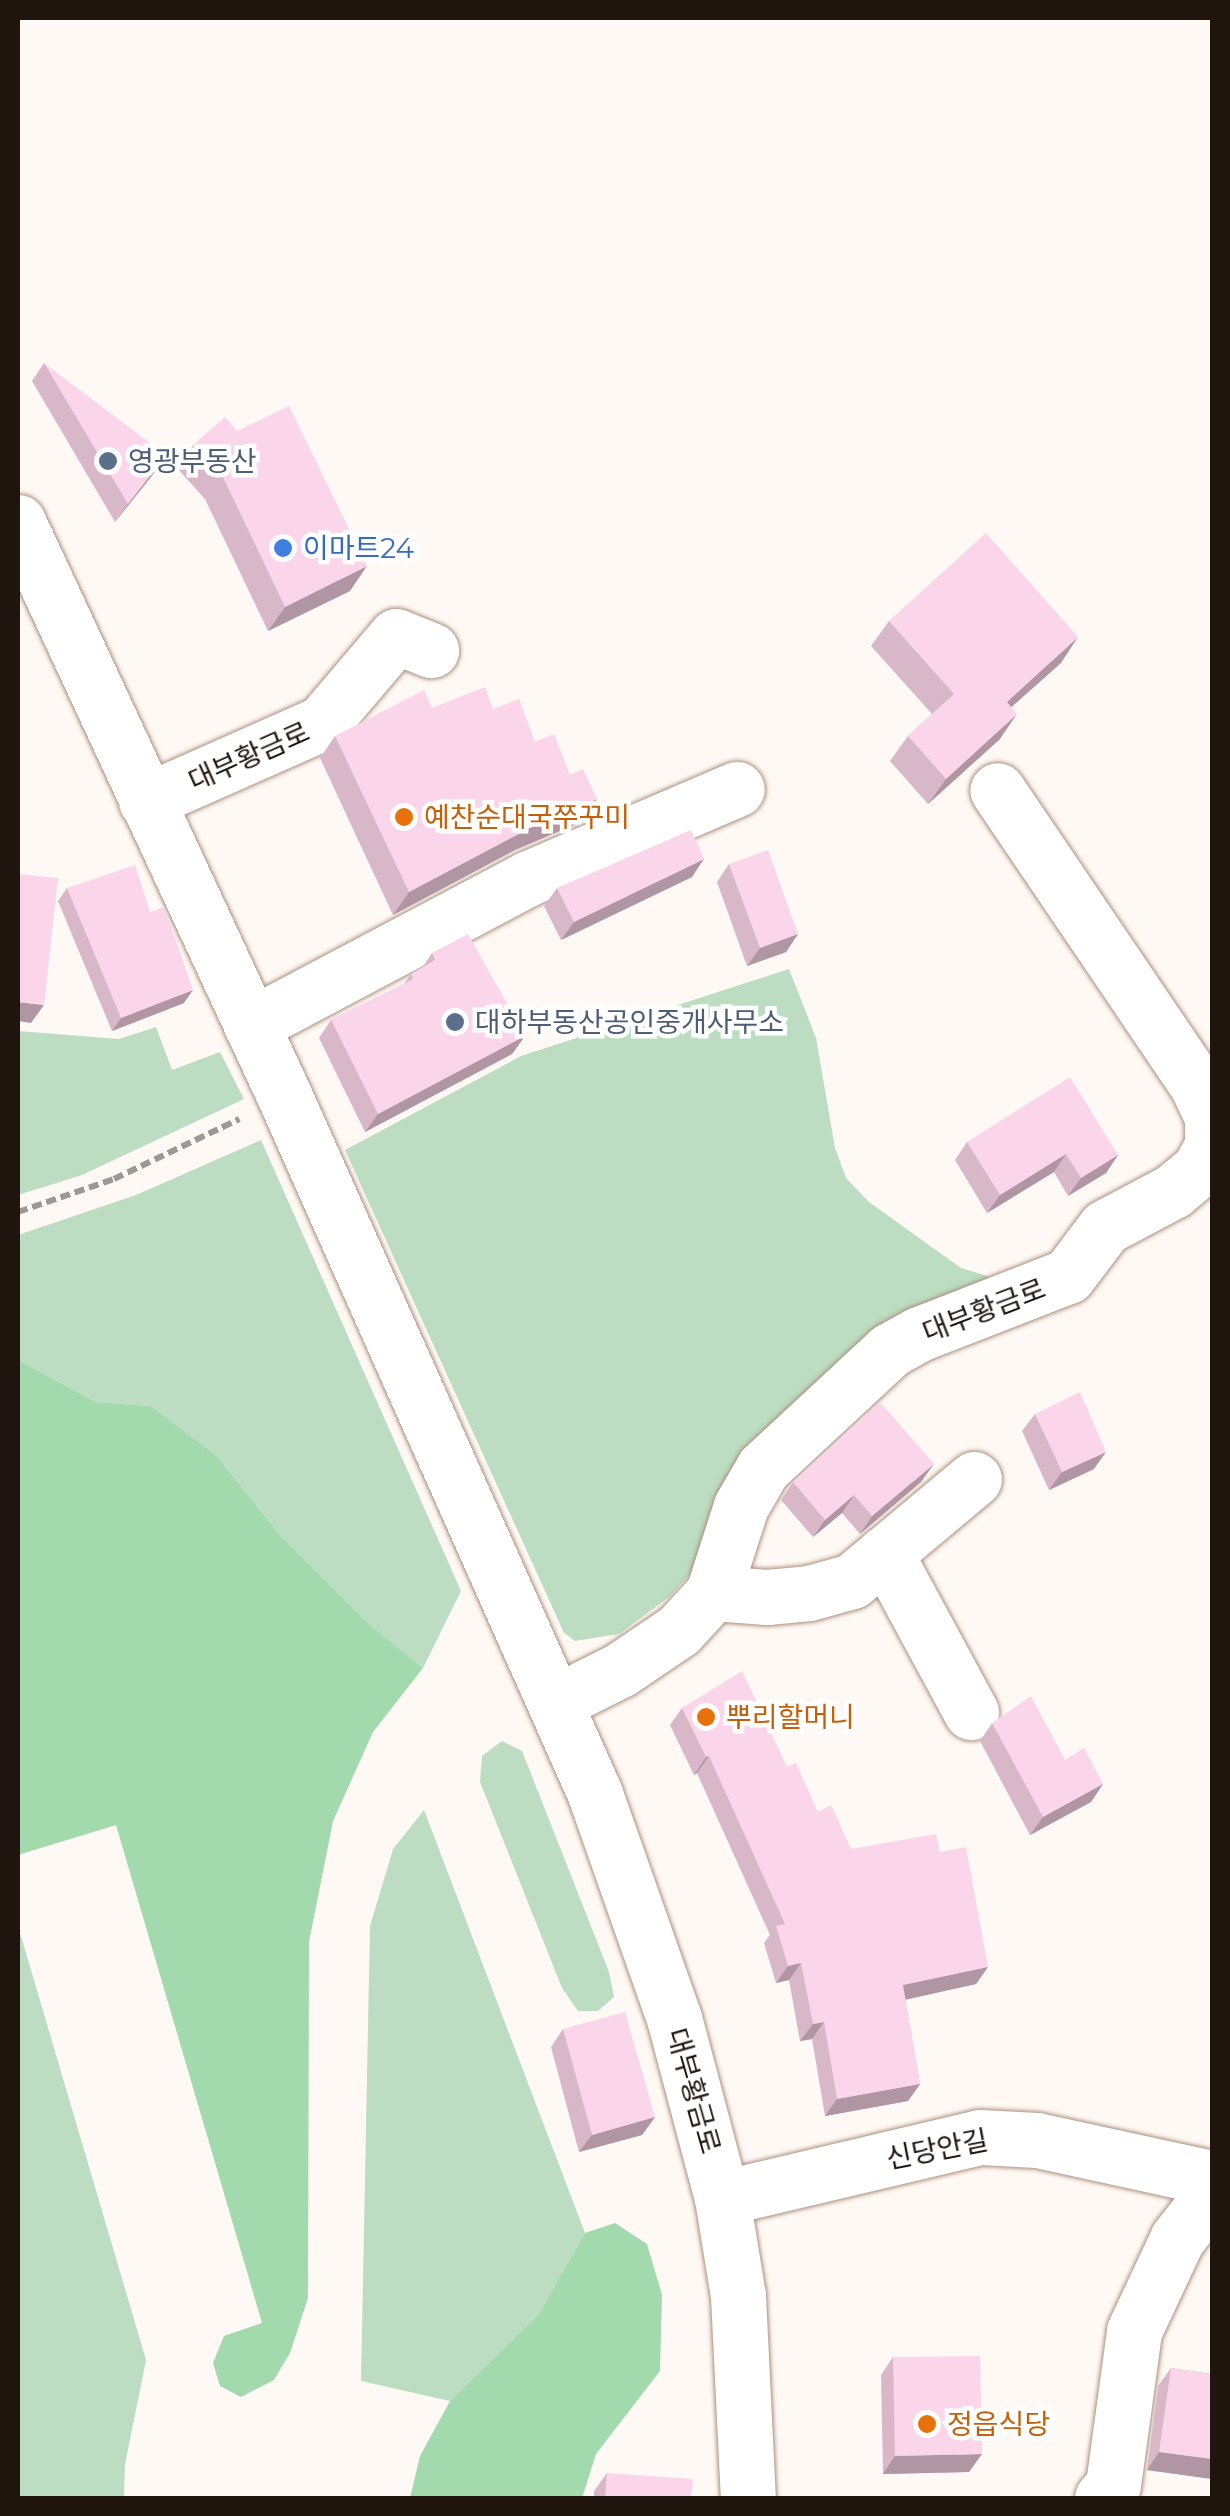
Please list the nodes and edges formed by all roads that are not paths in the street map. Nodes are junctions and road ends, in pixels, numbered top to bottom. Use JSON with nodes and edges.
{"nodes":[{"id":1,"x":18,"y":522,"type":"edge"},
{"id":2,"x":431,"y":650,"type":"dead end"},
{"id":3,"x":736,"y":788,"type":"dead end"},
{"id":4,"x":997,"y":790,"type":"dead end"},
{"id":5,"x":146,"y":800,"type":"junction"},
{"id":6,"x":251,"y":1025,"type":"junction"},
{"id":7,"x":974,"y":1479,"type":"dead end"},
{"id":8,"x":885,"y":1552,"type":"junction"},
{"id":9,"x":713,"y":1593,"type":"junction"},
{"id":10,"x":556,"y":1702,"type":"junction"},
{"id":11,"x":970,"y":1712,"type":"dead end"},
{"id":12,"x":1212,"y":2178,"type":"edge"},
{"id":13,"x":1212,"y":2194,"type":"edge"},
{"id":14,"x":722,"y":2198,"type":"junction"},
{"id":15,"x":748,"y":2498,"type":"edge"},
{"id":16,"x":1102,"y":2498,"type":"edge"}],
"edges":[{"from":1,"to":5,"type":"main road","name":"대부황금로"},
{"from":2,"to":5,"type":"main road","name":"대부황금로"},
{"from":3,"to":6,"type":"main road"},
{"from":4,"to":9,"type":"main road","name":"대부황금로"},
{"from":5,"to":6,"type":"main road","name":"대부황금로"},
{"from":6,"to":10,"type":"main road","name":"대부황금로"},
{"from":7,"to":8,"type":"main road"},
{"from":8,"to":9,"type":"main road"},
{"from":8,"to":11,"type":"main road"},
{"from":9,"to":10,"type":"main road","name":"대부황금로"},
{"from":10,"to":14,"type":"main road","name":"대부황금로"},
{"from":12,"to":14,"type":"main road","name":"신당안길"},
{"from":13,"to":16,"type":"main road"},
{"from":14,"to":15,"type":"main road","name":"대부황금로"}]}
